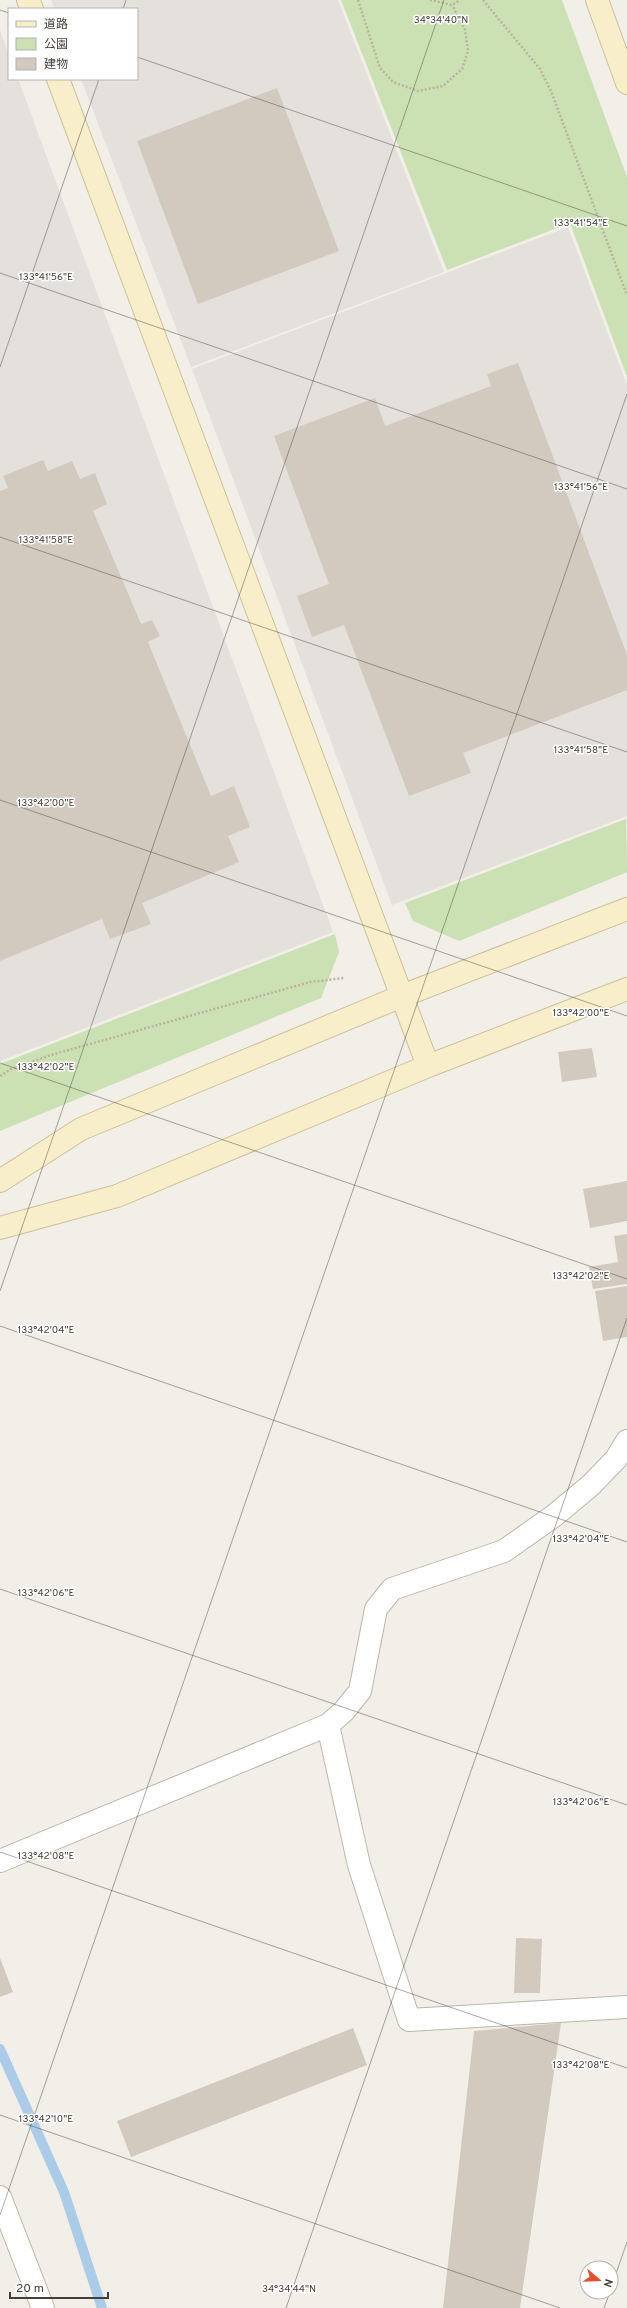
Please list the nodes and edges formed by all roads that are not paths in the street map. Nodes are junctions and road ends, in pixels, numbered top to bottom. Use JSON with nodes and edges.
{"nodes":[{"id":1,"x":597,"y":0,"type":"edge"},
{"id":2,"x":58,"y":80,"type":"edge"},
{"id":3,"x":627,"y":83,"type":"edge"},
{"id":4,"x":627,"y":910,"type":"edge"},
{"id":5,"x":627,"y":989,"type":"edge"},
{"id":6,"x":402,"y":996,"type":"junction"},
{"id":7,"x":428,"y":1066,"type":"junction"},
{"id":8,"x":0,"y":1181,"type":"edge"},
{"id":9,"x":0,"y":1228,"type":"edge"},
{"id":10,"x":627,"y":1441,"type":"edge"},
{"id":11,"x":328,"y":1725,"type":"junction"},
{"id":12,"x":0,"y":1861,"type":"edge"},
{"id":13,"x":627,"y":2006,"type":"edge"},
{"id":14,"x":0,"y":2197,"type":"edge"},
{"id":15,"x":43,"y":2308,"type":"edge"}],
"edges":[{"from":1,"to":3,"type":"street"},
{"from":2,"to":6,"type":"street"},
{"from":4,"to":6,"type":"street"},
{"from":5,"to":7,"type":"street"},
{"from":6,"to":7,"type":"street"},
{"from":6,"to":8,"type":"street"},
{"from":7,"to":9,"type":"street"},
{"from":10,"to":11,"type":"street"},
{"from":11,"to":12,"type":"street"},
{"from":11,"to":13,"type":"street"},
{"from":14,"to":15,"type":"street"}]}
